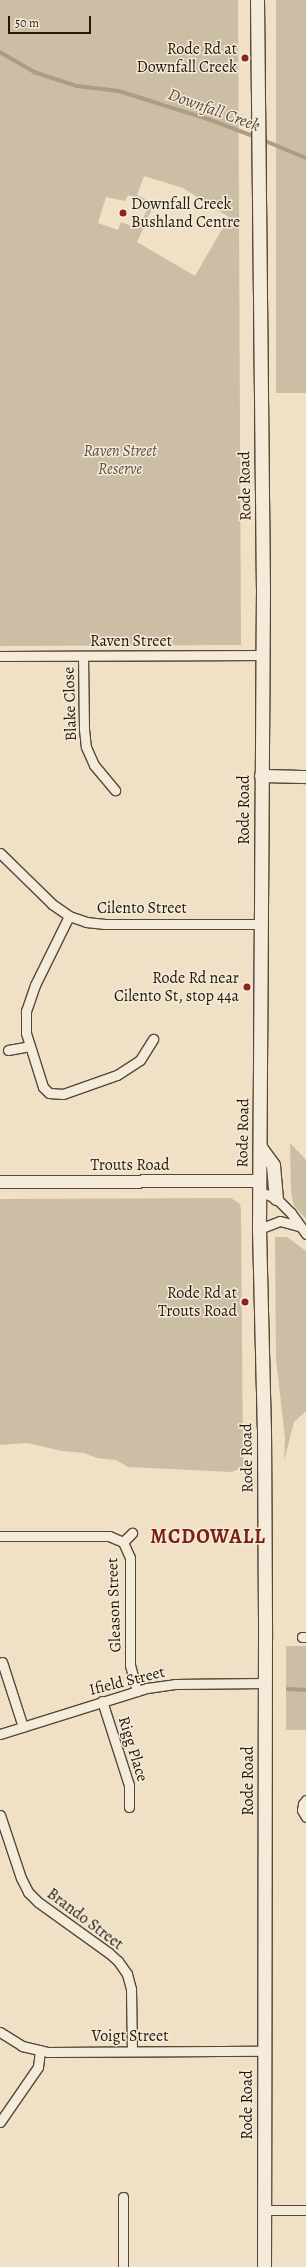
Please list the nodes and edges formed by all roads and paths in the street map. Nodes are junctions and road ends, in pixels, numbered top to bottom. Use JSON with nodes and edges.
{"nodes":[{"id":1,"x":257,"y":0,"type":"edge"},
{"id":2,"x":262,"y":654,"type":"junction"},
{"id":3,"x":0,"y":656,"type":"edge"},
{"id":4,"x":84,"y":656,"type":"junction"},
{"id":5,"x":261,"y":776,"type":"junction"},
{"id":6,"x":306,"y":777,"type":"edge"},
{"id":7,"x":115,"y":790,"type":"dead end"},
{"id":8,"x":0,"y":853,"type":"edge"},
{"id":9,"x":69,"y":916,"type":"junction"},
{"id":10,"x":262,"y":924,"type":"junction"},
{"id":11,"x":153,"y":1039,"type":"dead end"},
{"id":12,"x":30,"y":1046,"type":"junction"},
{"id":13,"x":8,"y":1050,"type":"dead end"},
{"id":14,"x":260,"y":1147,"type":"junction"},
{"id":15,"x":0,"y":1182,"type":"edge"},
{"id":16,"x":259,"y":1186,"type":"junction"},
{"id":17,"x":276,"y":1198,"type":"junction"},
{"id":18,"x":299,"y":1226,"type":"junction"},
{"id":19,"x":259,"y":1229,"type":"junction"},
{"id":20,"x":306,"y":1234,"type":"edge"},
{"id":21,"x":132,"y":1533,"type":"dead end"},
{"id":22,"x":0,"y":1536,"type":"edge"},
{"id":23,"x":122,"y":1542,"type":"junction"},
{"id":24,"x":2,"y":1662,"type":"dead end"},
{"id":25,"x":265,"y":1683,"type":"junction"},
{"id":26,"x":137,"y":1691,"type":"junction"},
{"id":27,"x":102,"y":1701,"type":"junction"},
{"id":28,"x":23,"y":1727,"type":"junction"},
{"id":29,"x":0,"y":1734,"type":"edge"},
{"id":30,"x":306,"y":1800,"type":"edge"},
{"id":31,"x":129,"y":1807,"type":"dead end"},
{"id":32,"x":0,"y":1814,"type":"edge"},
{"id":33,"x":306,"y":1817,"type":"edge"},
{"id":34,"x":0,"y":2032,"type":"edge"},
{"id":35,"x":40,"y":2050,"type":"junction"},
{"id":36,"x":132,"y":2051,"type":"junction"},
{"id":37,"x":264,"y":2051,"type":"junction"},
{"id":38,"x":0,"y":2122,"type":"edge"},
{"id":39,"x":122,"y":2196,"type":"dead end"},
{"id":40,"x":263,"y":2210,"type":"junction"},
{"id":41,"x":306,"y":2210,"type":"edge"},
{"id":42,"x":123,"y":2267,"type":"edge"},
{"id":43,"x":264,"y":2267,"type":"edge"}],
"edges":[{"from":1,"to":2,"type":"main road","name":"Rode Road"},
{"from":2,"to":4,"type":"street","name":"Raven Street"},
{"from":2,"to":5,"type":"main road","name":"Rode Road"},
{"from":3,"to":4,"type":"street","name":"Raven Street"},
{"from":4,"to":7,"type":"street","name":"Blake Close"},
{"from":5,"to":6,"type":"street"},
{"from":5,"to":10,"type":"main road","name":"Rode Road"},
{"from":8,"to":9,"type":"street","name":"Cilento Street"},
{"from":9,"to":10,"type":"street","name":"Cilento Street"},
{"from":9,"to":12,"type":"street"},
{"from":10,"to":14,"type":"main road","name":"Rode Road"},
{"from":11,"to":12,"type":"street"},
{"from":12,"to":13,"type":"street"},
{"from":14,"to":16,"type":"main road","name":"Rode Road"},
{"from":14,"to":17,"type":"main road"},
{"from":15,"to":16,"type":"street","name":"Trouts Road"},
{"from":16,"to":17,"type":"street","name":"Trouts Road"},
{"from":16,"to":19,"type":"main road","name":"Rode Road"},
{"from":17,"to":18,"type":"street","name":"Trouts Road"},
{"from":18,"to":19,"type":"street"},
{"from":18,"to":20,"type":"street","name":"Trouts Road"},
{"from":19,"to":25,"type":"main road","name":"Rode Road"},
{"from":21,"to":23,"type":"street","name":"Gleason Street"},
{"from":22,"to":23,"type":"street","name":"Gleason Street"},
{"from":23,"to":26,"type":"street","name":"Gleason Street"},
{"from":24,"to":28,"type":"street"},
{"from":25,"to":26,"type":"street","name":"Ifield Street"},
{"from":25,"to":37,"type":"main road","name":"Rode Road"},
{"from":26,"to":27,"type":"street","name":"Ifield Street"},
{"from":27,"to":28,"type":"street","name":"Ifield Street"},
{"from":27,"to":31,"type":"street","name":"Rigg Place"},
{"from":28,"to":29,"type":"street","name":"Ifield Street"},
{"from":30,"to":33,"type":"street"},
{"from":32,"to":36,"type":"street","name":"Brando Street"},
{"from":34,"to":35,"type":"street","name":"Voigt Street"},
{"from":35,"to":36,"type":"street","name":"Voigt Street"},
{"from":35,"to":38,"type":"street"},
{"from":36,"to":37,"type":"street","name":"Voigt Street"},
{"from":37,"to":40,"type":"main road","name":"Rode Road"},
{"from":39,"to":42,"type":"street"},
{"from":40,"to":41,"type":"street"},
{"from":40,"to":43,"type":"main road","name":"Rode Road"}]}
